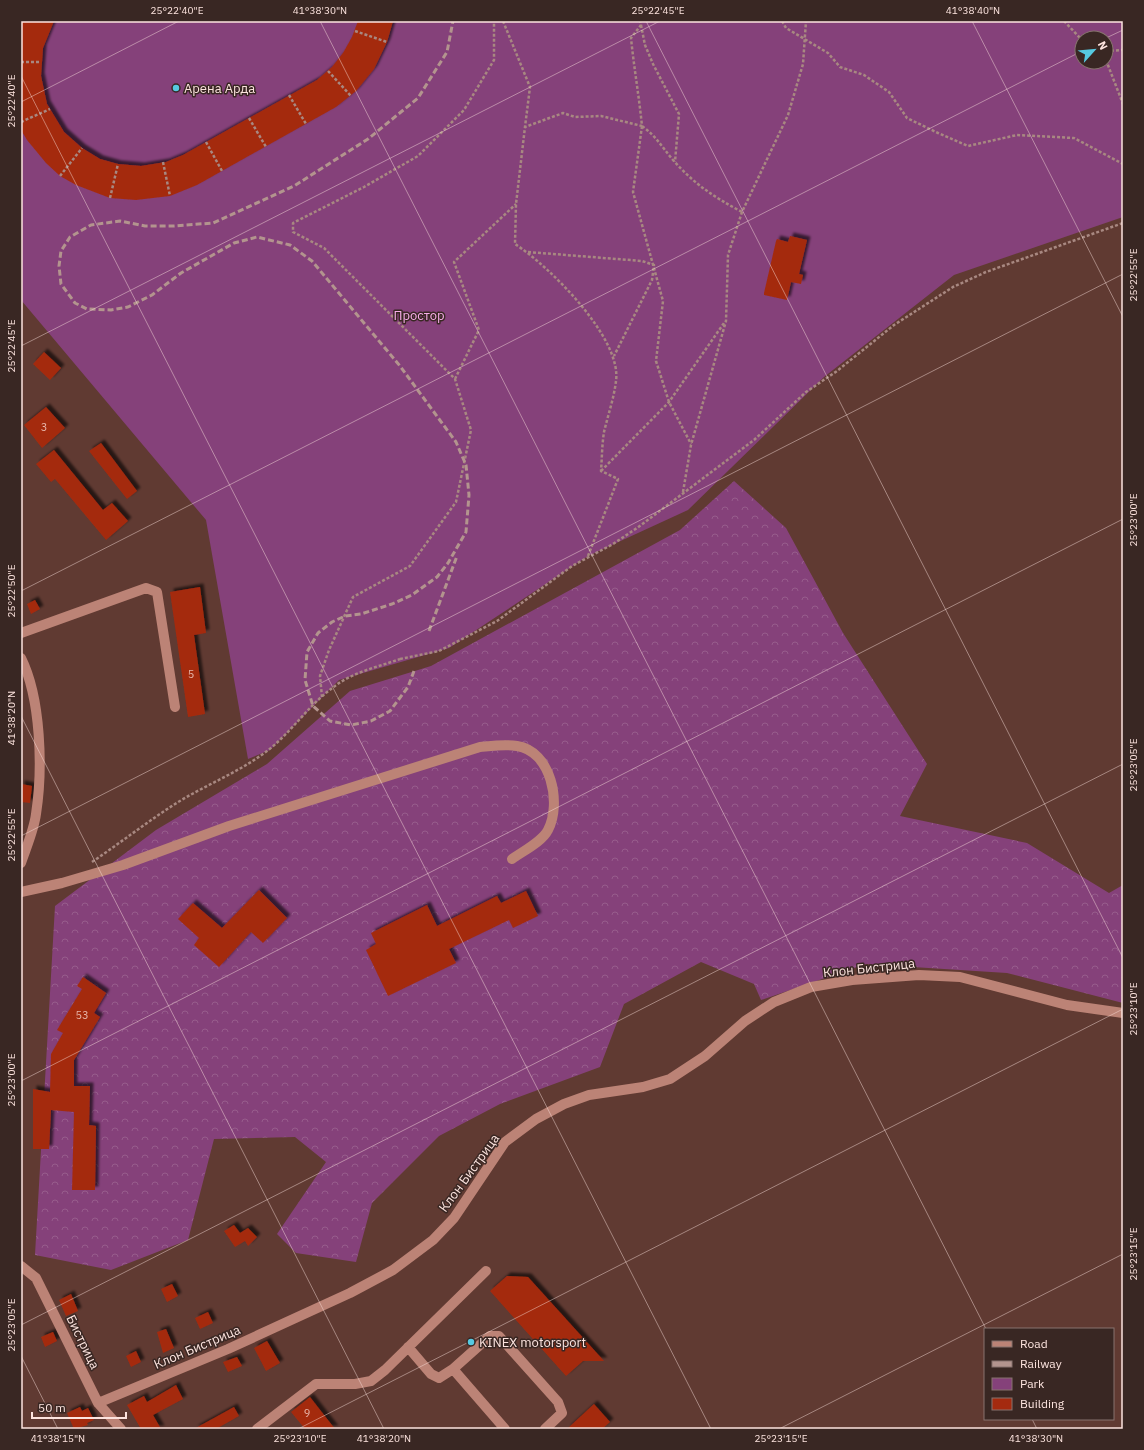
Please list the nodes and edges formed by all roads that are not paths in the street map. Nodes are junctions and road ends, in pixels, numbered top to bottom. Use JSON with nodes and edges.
{"nodes":[{"id":1,"x":21,"y":633,"type":"edge"},
{"id":2,"x":21,"y":658,"type":"edge"},
{"id":3,"x":175,"y":707,"type":"dead end"},
{"id":4,"x":512,"y":859,"type":"dead end"},
{"id":5,"x":21,"y":864,"type":"edge"},
{"id":6,"x":21,"y":892,"type":"edge"},
{"id":7,"x":1123,"y":1013,"type":"edge"},
{"id":8,"x":21,"y":1266,"type":"edge"},
{"id":9,"x":486,"y":1271,"type":"dead end"},
{"id":10,"x":408,"y":1347,"type":"junction"},
{"id":11,"x":453,"y":1369,"type":"junction"},
{"id":12,"x":98,"y":1403,"type":"junction"},
{"id":13,"x":121,"y":1429,"type":"edge"},
{"id":14,"x":257,"y":1429,"type":"edge"},
{"id":15,"x":505,"y":1429,"type":"edge"},
{"id":16,"x":545,"y":1429,"type":"edge"}],
"edges":[{"from":1,"to":3,"type":"street"},
{"from":2,"to":5,"type":"street"},
{"from":4,"to":6,"type":"street"},
{"from":7,"to":12,"type":"street","name":"Клон Бистрица"},
{"from":8,"to":12,"type":"street","name":"Бистрица"},
{"from":9,"to":10,"type":"street"},
{"from":10,"to":11,"type":"street"},
{"from":10,"to":14,"type":"street"},
{"from":11,"to":15,"type":"street"},
{"from":11,"to":16,"type":"street"},
{"from":12,"to":13,"type":"street","name":"Бистрица"}]}
